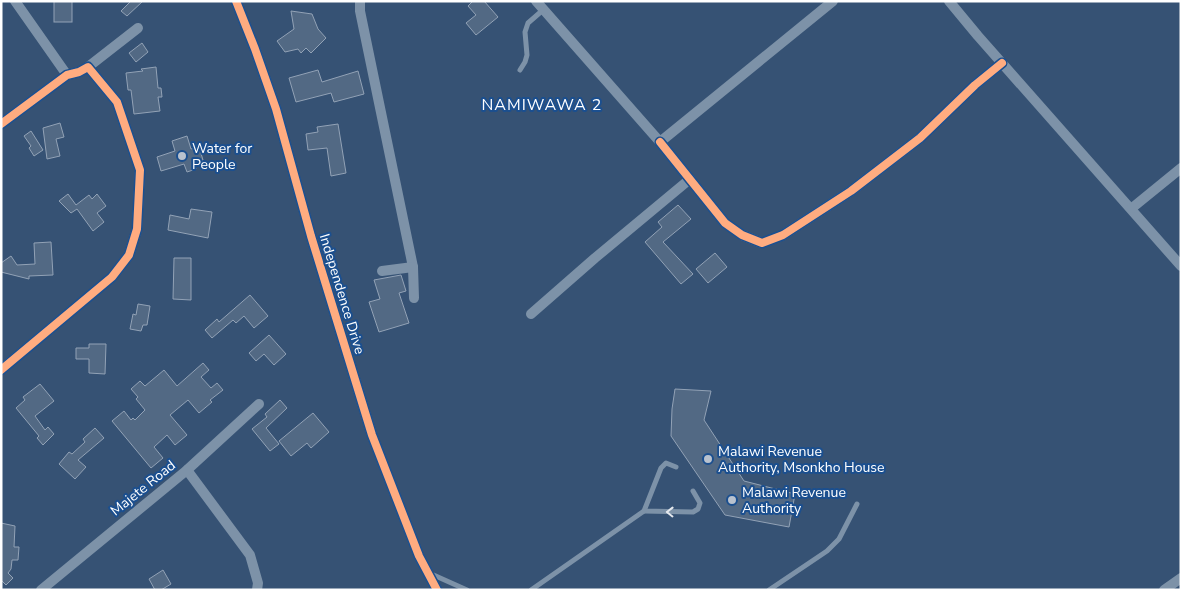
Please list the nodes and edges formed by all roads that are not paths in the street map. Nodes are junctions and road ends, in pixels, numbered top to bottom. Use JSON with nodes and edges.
{"nodes":[{"id":1,"x":15,"y":1,"type":"edge"},
{"id":2,"x":236,"y":1,"type":"edge"},
{"id":3,"x":360,"y":1,"type":"edge"},
{"id":4,"x":536,"y":1,"type":"edge"},
{"id":5,"x":833,"y":1,"type":"edge"},
{"id":6,"x":950,"y":1,"type":"edge"},
{"id":7,"x":543,"y":10,"type":"junction"},
{"id":8,"x":138,"y":28,"type":"dead end"},
{"id":9,"x":1002,"y":63,"type":"junction"},
{"id":10,"x":88,"y":67,"type":"junction"},
{"id":11,"x":520,"y":70,"type":"dead end"},
{"id":12,"x":67,"y":75,"type":"junction"},
{"id":13,"x":1,"y":124,"type":"edge"},
{"id":14,"x":660,"y":142,"type":"junction"},
{"id":15,"x":1181,"y":168,"type":"edge"},
{"id":16,"x":690,"y":179,"type":"junction"},
{"id":17,"x":1132,"y":208,"type":"junction"},
{"id":18,"x":1181,"y":266,"type":"edge"},
{"id":19,"x":413,"y":267,"type":"junction"},
{"id":20,"x":382,"y":271,"type":"dead end"},
{"id":21,"x":414,"y":298,"type":"dead end"},
{"id":22,"x":531,"y":314,"type":"dead end"},
{"id":23,"x":1,"y":370,"type":"edge"},
{"id":24,"x":258,"y":404,"type":"dead end"},
{"id":25,"x":676,"y":467,"type":"dead end"},
{"id":26,"x":187,"y":470,"type":"junction"},
{"id":27,"x":693,"y":492,"type":"dead end"},
{"id":28,"x":857,"y":504,"type":"dead end"},
{"id":29,"x":644,"y":511,"type":"junction"},
{"id":30,"x":426,"y":572,"type":"junction"},
{"id":31,"x":1181,"y":578,"type":"edge"},
{"id":32,"x":41,"y":590,"type":"edge"},
{"id":33,"x":257,"y":590,"type":"edge"},
{"id":34,"x":437,"y":590,"type":"edge"},
{"id":35,"x":467,"y":590,"type":"edge"},
{"id":36,"x":531,"y":590,"type":"edge"},
{"id":37,"x":769,"y":590,"type":"edge"},
{"id":38,"x":1164,"y":590,"type":"edge"}],
"edges":[{"from":1,"to":12,"type":"street"},
{"from":2,"to":30,"type":"street","name":"Independence Drive"},
{"from":3,"to":19,"type":"street"},
{"from":4,"to":7,"type":"street"},
{"from":5,"to":14,"type":"street"},
{"from":6,"to":9,"type":"street"},
{"from":7,"to":11,"type":"lane"},
{"from":7,"to":14,"type":"street"},
{"from":8,"to":10,"type":"street"},
{"from":9,"to":16,"type":"street"},
{"from":9,"to":17,"type":"street"},
{"from":10,"to":12,"type":"street"},
{"from":10,"to":23,"type":"street"},
{"from":12,"to":13,"type":"street"},
{"from":14,"to":16,"type":"street"},
{"from":15,"to":17,"type":"street"},
{"from":16,"to":22,"type":"street"},
{"from":17,"to":18,"type":"street"},
{"from":19,"to":20,"type":"street"},
{"from":19,"to":21,"type":"street"},
{"from":24,"to":26,"type":"street","name":"Majete Road"},
{"from":25,"to":29,"type":"lane"},
{"from":26,"to":32,"type":"street","name":"Majete Road"},
{"from":26,"to":33,"type":"street"},
{"from":27,"to":29,"type":"lane","one_way":true},
{"from":28,"to":37,"type":"lane"},
{"from":29,"to":36,"type":"lane"},
{"from":30,"to":34,"type":"street","name":"Independence Drive"},
{"from":30,"to":35,"type":"lane"},
{"from":31,"to":38,"type":"street"}]}
